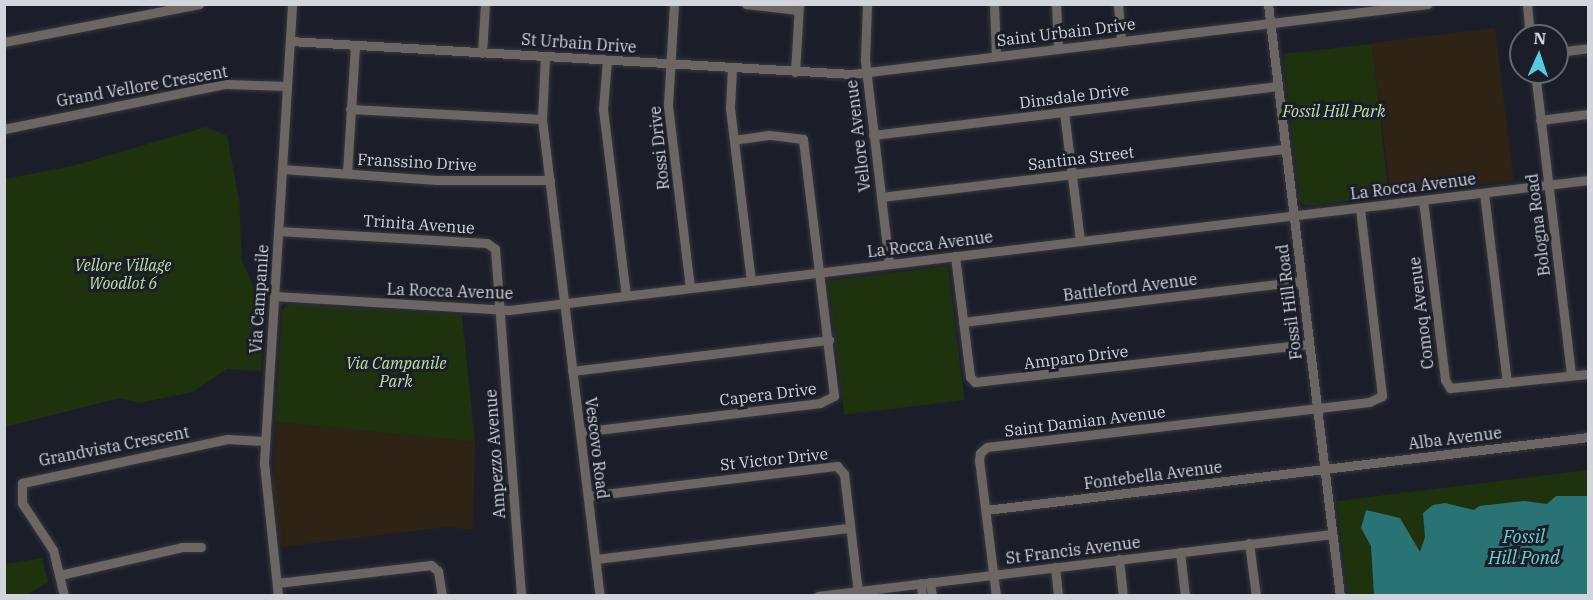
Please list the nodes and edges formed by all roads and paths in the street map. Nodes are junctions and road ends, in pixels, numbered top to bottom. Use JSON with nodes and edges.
{"nodes":[{"id":1,"x":199,"y":4,"type":"edge"},
{"id":2,"x":292,"y":4,"type":"edge"},
{"id":3,"x":485,"y":4,"type":"edge"},
{"id":4,"x":674,"y":4,"type":"edge"},
{"id":5,"x":746,"y":4,"type":"edge"},
{"id":6,"x":867,"y":4,"type":"edge"},
{"id":7,"x":994,"y":4,"type":"edge"},
{"id":8,"x":1056,"y":4,"type":"edge"},
{"id":9,"x":1118,"y":4,"type":"edge"},
{"id":10,"x":1268,"y":4,"type":"edge"},
{"id":11,"x":1334,"y":4,"type":"edge"},
{"id":12,"x":1428,"y":4,"type":"edge"},
{"id":13,"x":1527,"y":4,"type":"edge"},
{"id":14,"x":1398,"y":6,"type":"edge"},
{"id":15,"x":798,"y":7,"type":"edge"},
{"id":16,"x":1336,"y":16,"type":"junction"},
{"id":17,"x":1270,"y":24,"type":"junction"},
{"id":18,"x":1529,"y":24,"type":"edge"},
{"id":19,"x":1121,"y":40,"type":"junction"},
{"id":20,"x":290,"y":41,"type":"junction"},
{"id":21,"x":4,"y":42,"type":"edge"},
{"id":22,"x":354,"y":45,"type":"junction"},
{"id":23,"x":1058,"y":48,"type":"junction"},
{"id":24,"x":1588,"y":48,"type":"edge"},
{"id":25,"x":1569,"y":50,"type":"edge"},
{"id":26,"x":482,"y":53,"type":"junction"},
{"id":27,"x":996,"y":55,"type":"junction"},
{"id":28,"x":545,"y":56,"type":"junction"},
{"id":29,"x":607,"y":60,"type":"junction"},
{"id":30,"x":670,"y":64,"type":"junction"},
{"id":31,"x":732,"y":68,"type":"junction"},
{"id":32,"x":795,"y":72,"type":"junction"},
{"id":33,"x":866,"y":72,"type":"junction"},
{"id":34,"x":1536,"y":84,"type":"edge"},
{"id":35,"x":287,"y":86,"type":"junction"},
{"id":36,"x":1278,"y":86,"type":"junction"},
{"id":37,"x":350,"y":109,"type":"junction"},
{"id":38,"x":1064,"y":112,"type":"junction"},
{"id":39,"x":1588,"y":114,"type":"edge"},
{"id":40,"x":542,"y":119,"type":"junction"},
{"id":41,"x":1540,"y":120,"type":"junction"},
{"id":42,"x":4,"y":129,"type":"edge"},
{"id":43,"x":873,"y":135,"type":"junction"},
{"id":44,"x":734,"y":140,"type":"junction"},
{"id":45,"x":1285,"y":149,"type":"junction"},
{"id":46,"x":282,"y":169,"type":"junction"},
{"id":47,"x":347,"y":173,"type":"junction"},
{"id":48,"x":1072,"y":174,"type":"junction"},
{"id":49,"x":550,"y":180,"type":"junction"},
{"id":50,"x":1588,"y":180,"type":"edge"},
{"id":51,"x":1548,"y":185,"type":"junction"},
{"id":52,"x":1484,"y":193,"type":"junction"},
{"id":53,"x":881,"y":197,"type":"junction"},
{"id":54,"x":1423,"y":200,"type":"junction"},
{"id":55,"x":1360,"y":208,"type":"junction"},
{"id":56,"x":1294,"y":215,"type":"junction"},
{"id":57,"x":278,"y":231,"type":"junction"},
{"id":58,"x":1080,"y":241,"type":"junction"},
{"id":59,"x":955,"y":256,"type":"junction"},
{"id":60,"x":889,"y":264,"type":"junction"},
{"id":61,"x":821,"y":272,"type":"junction"},
{"id":62,"x":751,"y":281,"type":"junction"},
{"id":63,"x":1301,"y":281,"type":"junction"},
{"id":64,"x":690,"y":288,"type":"junction"},
{"id":65,"x":274,"y":296,"type":"junction"},
{"id":66,"x":626,"y":296,"type":"junction"},
{"id":67,"x":565,"y":303,"type":"junction"},
{"id":68,"x":498,"y":310,"type":"junction"},
{"id":69,"x":963,"y":322,"type":"junction"},
{"id":70,"x":830,"y":340,"type":"junction"},
{"id":71,"x":1309,"y":344,"type":"junction"},
{"id":72,"x":572,"y":371,"type":"junction"},
{"id":73,"x":1588,"y":374,"type":"edge"},
{"id":74,"x":1571,"y":375,"type":"junction"},
{"id":75,"x":1507,"y":383,"type":"junction"},
{"id":76,"x":1317,"y":408,"type":"junction"},
{"id":77,"x":580,"y":432,"type":"junction"},
{"id":78,"x":1588,"y":437,"type":"edge"},
{"id":79,"x":265,"y":441,"type":"junction"},
{"id":80,"x":1324,"y":469,"type":"junction"},
{"id":81,"x":588,"y":496,"type":"junction"},
{"id":82,"x":986,"y":510,"type":"junction"},
{"id":83,"x":850,"y":528,"type":"junction"},
{"id":84,"x":1332,"y":534,"type":"junction"},
{"id":85,"x":1249,"y":543,"type":"junction"},
{"id":86,"x":201,"y":547,"type":"dead end"},
{"id":87,"x":1180,"y":552,"type":"junction"},
{"id":88,"x":596,"y":559,"type":"junction"},
{"id":89,"x":1119,"y":559,"type":"junction"},
{"id":90,"x":1055,"y":567,"type":"junction"},
{"id":91,"x":60,"y":574,"type":"junction"},
{"id":92,"x":994,"y":574,"type":"junction"},
{"id":93,"x":277,"y":583,"type":"junction"},
{"id":94,"x":926,"y":583,"type":"junction"},
{"id":95,"x":858,"y":593,"type":"edge"},
{"id":96,"x":64,"y":596,"type":"edge"},
{"id":97,"x":278,"y":596,"type":"edge"},
{"id":98,"x":442,"y":596,"type":"edge"},
{"id":99,"x":521,"y":596,"type":"edge"},
{"id":100,"x":600,"y":596,"type":"edge"},
{"id":101,"x":818,"y":596,"type":"edge"},
{"id":102,"x":922,"y":596,"type":"edge"},
{"id":103,"x":932,"y":596,"type":"edge"},
{"id":104,"x":996,"y":596,"type":"edge"},
{"id":105,"x":1058,"y":596,"type":"edge"},
{"id":106,"x":1123,"y":596,"type":"edge"},
{"id":107,"x":1185,"y":596,"type":"edge"},
{"id":108,"x":1256,"y":596,"type":"edge"},
{"id":109,"x":1340,"y":596,"type":"edge"}],
"edges":[{"from":1,"to":21,"type":"street"},
{"from":2,"to":20,"type":"street","name":"Via Campanile"},
{"from":3,"to":26,"type":"street"},
{"from":4,"to":30,"type":"street","name":"Rossi Drive"},
{"from":5,"to":15,"type":"street"},
{"from":6,"to":33,"type":"street","name":"Vellore Avenue"},
{"from":7,"to":27,"type":"street"},
{"from":8,"to":23,"type":"street"},
{"from":9,"to":19,"type":"street"},
{"from":10,"to":17,"type":"street","name":"Fossil Hill Road"},
{"from":11,"to":16,"type":"street"},
{"from":12,"to":14,"type":"street","name":"Saint Urbain Drive"},
{"from":13,"to":18,"type":"street"},
{"from":14,"to":16,"type":"street","name":"Saint Urbain Drive"},
{"from":15,"to":32,"type":"street"},
{"from":16,"to":17,"type":"street","name":"Saint Urbain Drive"},
{"from":17,"to":19,"type":"street","name":"Saint Urbain Drive"},
{"from":17,"to":36,"type":"street","name":"Fossil Hill Road"},
{"from":19,"to":23,"type":"street","name":"Saint Urbain Drive"},
{"from":20,"to":22,"type":"street","name":"St Urbain Drive"},
{"from":20,"to":35,"type":"street","name":"Via Campanile"},
{"from":22,"to":26,"type":"street","name":"St Urbain Drive"},
{"from":22,"to":37,"type":"street"},
{"from":23,"to":27,"type":"street","name":"Saint Urbain Drive"},
{"from":24,"to":25,"type":"street"},
{"from":26,"to":28,"type":"street","name":"St Urbain Drive"},
{"from":27,"to":33,"type":"street","name":"Saint Urbain Drive"},
{"from":28,"to":29,"type":"street","name":"St Urbain Drive"},
{"from":28,"to":40,"type":"street","name":"Vescovo Road"},
{"from":29,"to":30,"type":"street","name":"St Urbain Drive"},
{"from":29,"to":66,"type":"street"},
{"from":30,"to":31,"type":"street","name":"St Urbain Drive"},
{"from":30,"to":64,"type":"street","name":"Rossi Drive"},
{"from":31,"to":32,"type":"street","name":"St Urbain Drive"},
{"from":31,"to":44,"type":"street"},
{"from":32,"to":33,"type":"street","name":"St Urbain Drive"},
{"from":33,"to":43,"type":"street","name":"Vellore Avenue"},
{"from":34,"to":41,"type":"street","name":"Bologna Road"},
{"from":35,"to":42,"type":"street","name":"Grand Vellore Crescent"},
{"from":35,"to":46,"type":"street","name":"Via Campanile"},
{"from":36,"to":38,"type":"street","name":"Dinsdale Drive"},
{"from":36,"to":45,"type":"street","name":"Fossil Hill Road"},
{"from":37,"to":40,"type":"street"},
{"from":37,"to":47,"type":"street"},
{"from":38,"to":43,"type":"street","name":"Dinsdale Drive"},
{"from":38,"to":48,"type":"street"},
{"from":39,"to":41,"type":"street"},
{"from":40,"to":49,"type":"street","name":"Vescovo Road"},
{"from":41,"to":51,"type":"street","name":"Bologna Road"},
{"from":43,"to":53,"type":"street","name":"Vellore Avenue"},
{"from":44,"to":61,"type":"street","name":"Capera Drive"},
{"from":44,"to":62,"type":"street"},
{"from":45,"to":48,"type":"street","name":"Santina Street"},
{"from":45,"to":56,"type":"street","name":"Fossil Hill Road"},
{"from":46,"to":47,"type":"street","name":"Franssino Drive"},
{"from":46,"to":57,"type":"street","name":"Via Campanile"},
{"from":47,"to":49,"type":"street","name":"Franssino Drive"},
{"from":48,"to":53,"type":"street","name":"Santina Street"},
{"from":48,"to":58,"type":"street"},
{"from":49,"to":67,"type":"street","name":"Vescovo Road"},
{"from":50,"to":51,"type":"street","name":"La Rocca Avenue"},
{"from":51,"to":52,"type":"street","name":"La Rocca Avenue"},
{"from":51,"to":74,"type":"street","name":"Bologna Road"},
{"from":52,"to":54,"type":"street","name":"La Rocca Avenue"},
{"from":52,"to":75,"type":"street"},
{"from":53,"to":60,"type":"street","name":"Vellore Avenue"},
{"from":54,"to":55,"type":"street","name":"La Rocca Avenue"},
{"from":54,"to":75,"type":"street","name":"Comoq Avenue"},
{"from":55,"to":56,"type":"street","name":"La Rocca Avenue"},
{"from":55,"to":76,"type":"street"},
{"from":56,"to":58,"type":"street","name":"La Rocca Avenue"},
{"from":56,"to":63,"type":"street","name":"Fossil Hill Road"},
{"from":57,"to":65,"type":"street","name":"Via Campanile"},
{"from":57,"to":68,"type":"street","name":"Trinita Avenue"},
{"from":58,"to":59,"type":"street","name":"La Rocca Avenue"},
{"from":59,"to":60,"type":"street","name":"La Rocca Avenue"},
{"from":59,"to":69,"type":"street","name":"Amparo Drive"},
{"from":60,"to":61,"type":"street","name":"La Rocca Avenue"},
{"from":61,"to":62,"type":"street","name":"La Rocca Avenue"},
{"from":61,"to":70,"type":"street","name":"Capera Drive"},
{"from":62,"to":64,"type":"street","name":"La Rocca Avenue"},
{"from":63,"to":69,"type":"street","name":"Battleford Avenue"},
{"from":63,"to":71,"type":"street","name":"Fossil Hill Road"},
{"from":64,"to":66,"type":"street","name":"La Rocca Avenue"},
{"from":65,"to":68,"type":"street","name":"La Rocca Avenue"},
{"from":65,"to":79,"type":"street","name":"Via Campanile"},
{"from":66,"to":67,"type":"street","name":"La Rocca Avenue"},
{"from":67,"to":68,"type":"street","name":"La Rocca Avenue"},
{"from":67,"to":72,"type":"street","name":"Vescovo Road"},
{"from":68,"to":99,"type":"street","name":"Ampezzo Avenue"},
{"from":69,"to":71,"type":"street","name":"Amparo Drive"},
{"from":70,"to":72,"type":"street"},
{"from":70,"to":77,"type":"street","name":"Capera Drive"},
{"from":71,"to":76,"type":"street","name":"Fossil Hill Road"},
{"from":72,"to":77,"type":"street","name":"Vescovo Road"},
{"from":73,"to":74,"type":"street","name":"Comoq Avenue"},
{"from":74,"to":75,"type":"street","name":"Comoq Avenue"},
{"from":76,"to":80,"type":"street","name":"Fossil Hill Road"},
{"from":76,"to":82,"type":"street","name":"Saint Damian Avenue"},
{"from":77,"to":81,"type":"street","name":"Vescovo Road"},
{"from":78,"to":80,"type":"street","name":"Alba Avenue"},
{"from":79,"to":91,"type":"street","name":"Grandvista Crescent"},
{"from":79,"to":93,"type":"street","name":"Via Campanile"},
{"from":80,"to":82,"type":"street","name":"Fontebella Avenue"},
{"from":80,"to":84,"type":"street","name":"Fossil Hill Road"},
{"from":81,"to":83,"type":"street","name":"St Victor Drive"},
{"from":81,"to":88,"type":"street","name":"Vescovo Road"},
{"from":82,"to":92,"type":"street","name":"Saint Damian Avenue"},
{"from":83,"to":88,"type":"street"},
{"from":83,"to":95,"type":"street","name":"St Victor Drive"},
{"from":84,"to":85,"type":"street","name":"St Francis Avenue"},
{"from":84,"to":109,"type":"street","name":"Fossil Hill Road"},
{"from":85,"to":87,"type":"street","name":"St Francis Avenue"},
{"from":85,"to":108,"type":"street"},
{"from":86,"to":91,"type":"street"},
{"from":87,"to":89,"type":"street","name":"St Francis Avenue"},
{"from":87,"to":107,"type":"street"},
{"from":88,"to":100,"type":"street","name":"Vescovo Road"},
{"from":89,"to":90,"type":"street","name":"St Francis Avenue"},
{"from":89,"to":106,"type":"street"},
{"from":90,"to":92,"type":"street","name":"St Francis Avenue"},
{"from":90,"to":105,"type":"street"},
{"from":91,"to":96,"type":"street","name":"Grandvista Crescent"},
{"from":92,"to":94,"type":"street","name":"St Francis Avenue"},
{"from":92,"to":104,"type":"street","name":"Saint Damian Avenue"},
{"from":93,"to":97,"type":"street","name":"Via Campanile"},
{"from":93,"to":98,"type":"street"},
{"from":94,"to":95,"type":"street","name":"St Francis Avenue"},
{"from":94,"to":102,"type":"street"},
{"from":94,"to":103,"type":"street"},
{"from":95,"to":101,"type":"street","name":"St Francis Avenue"}]}
